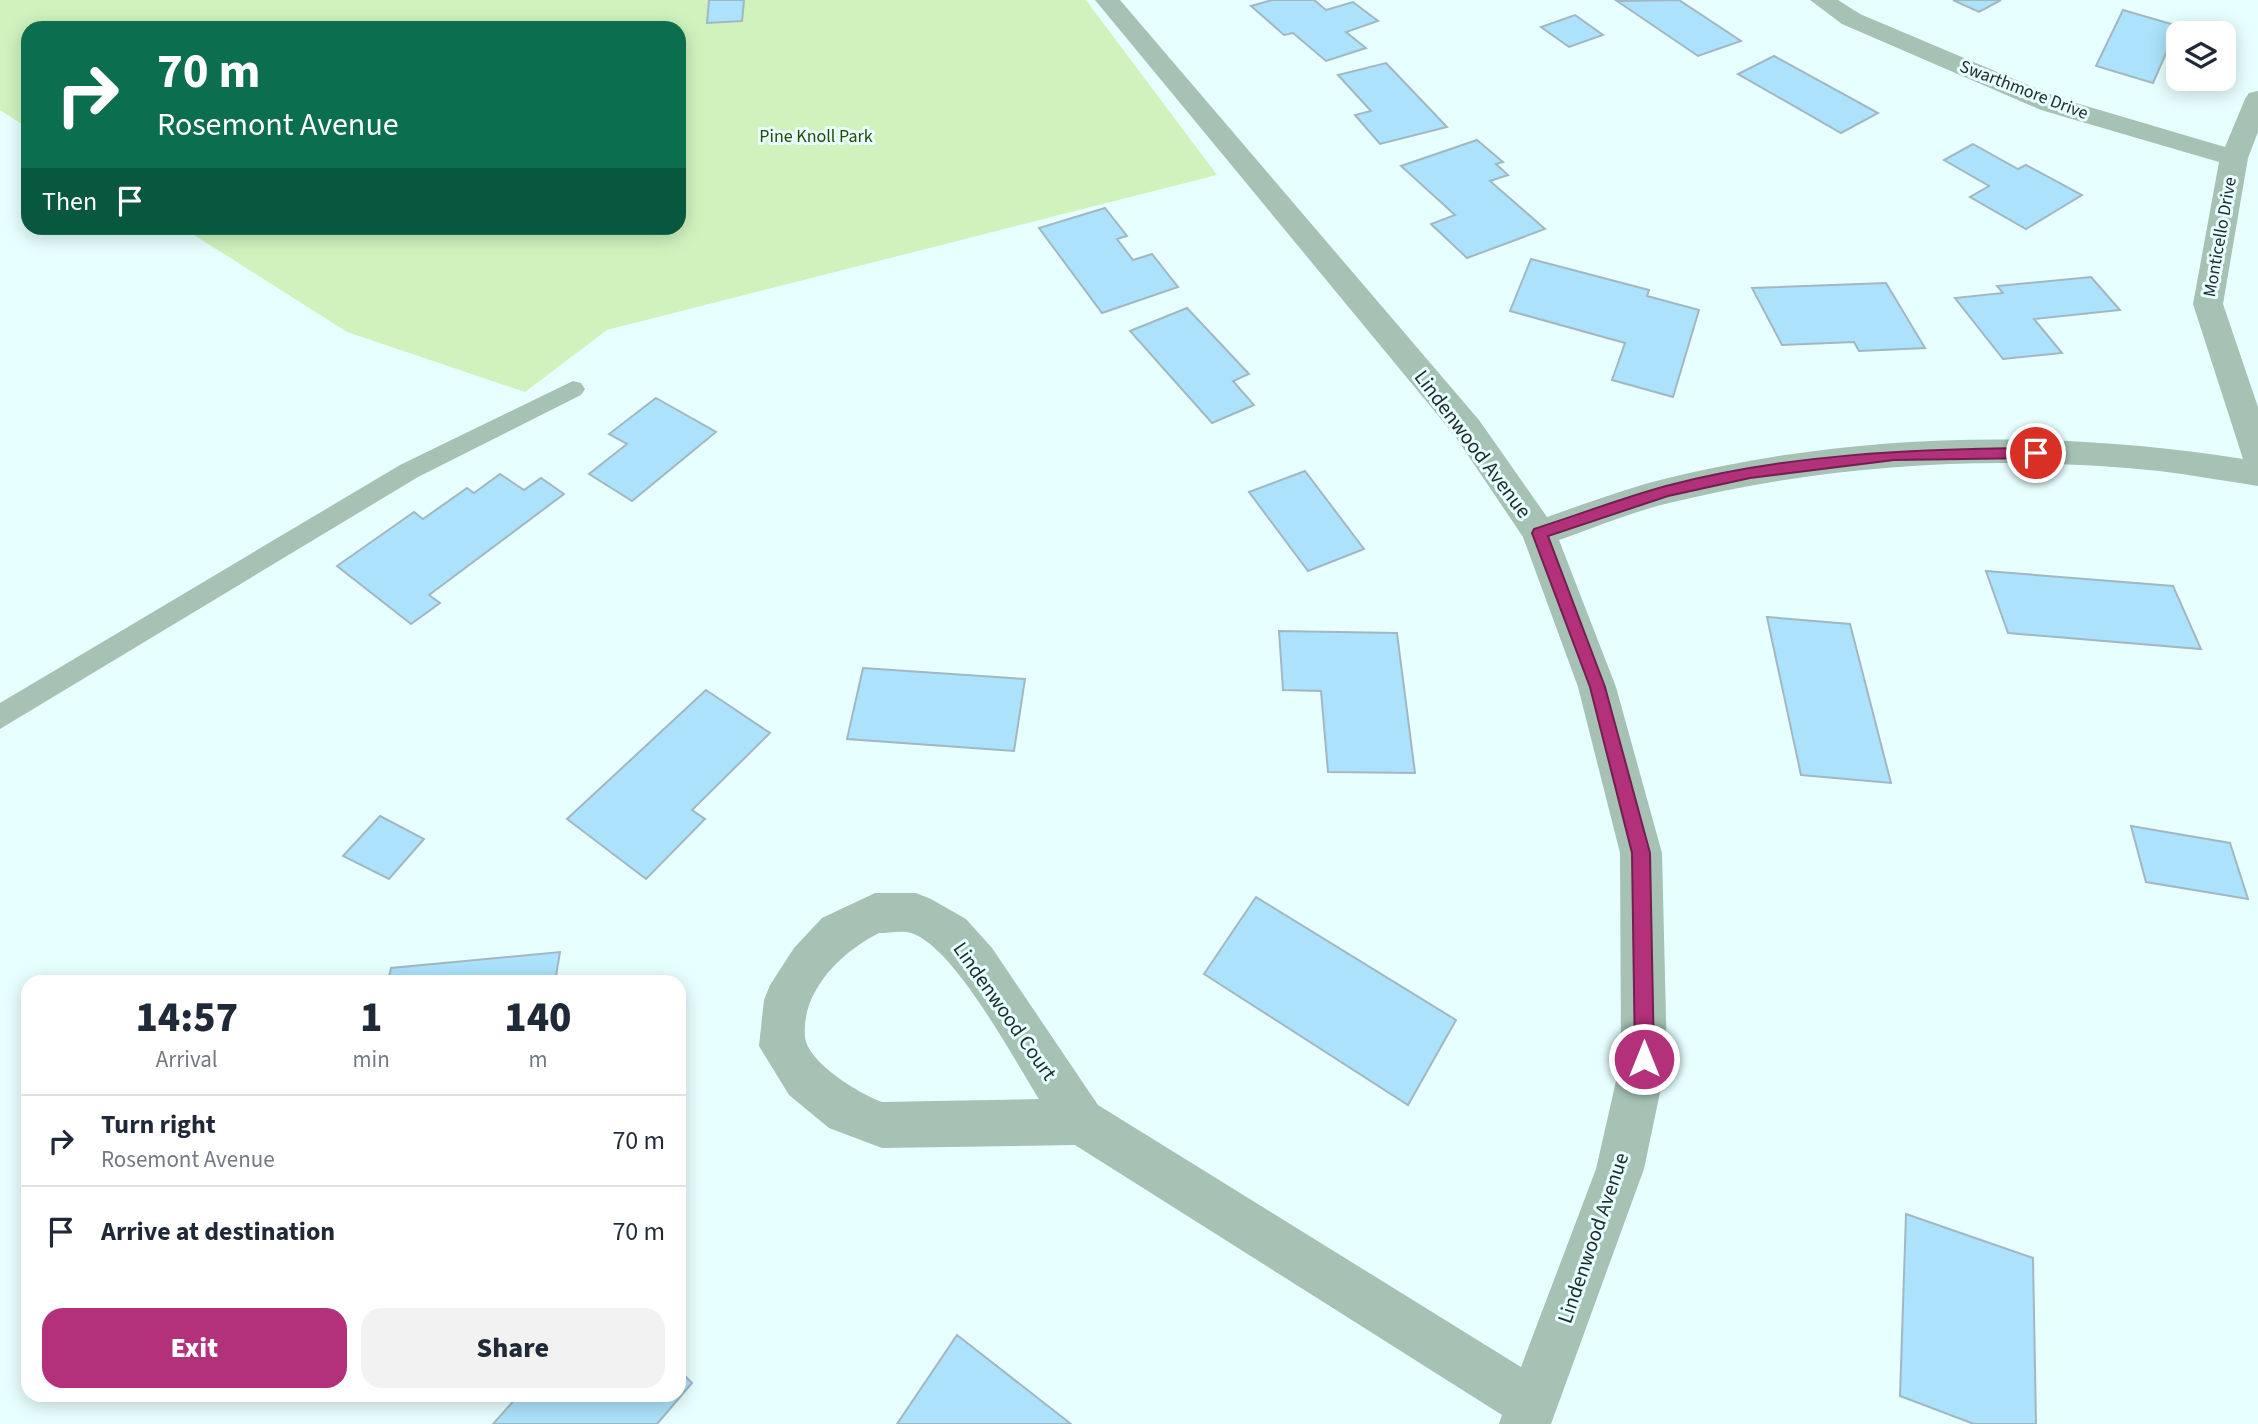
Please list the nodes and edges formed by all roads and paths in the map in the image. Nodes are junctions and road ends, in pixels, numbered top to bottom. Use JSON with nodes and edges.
{"nodes":[{"id":1,"x":1107,"y":0,"type":"edge"},
{"id":2,"x":1822,"y":0,"type":"edge"},
{"id":3,"x":2258,"y":99,"type":"edge"},
{"id":4,"x":2234,"y":158,"type":"junction"},
{"id":5,"x":573,"y":390,"type":"dead end"},
{"id":6,"x":2258,"y":456,"type":"edge"},
{"id":7,"x":2258,"y":474,"type":"edge"},
{"id":8,"x":1539,"y":533,"type":"junction"},
{"id":9,"x":0,"y":717,"type":"edge"},
{"id":10,"x":1081,"y":1122,"type":"junction"},
{"id":11,"x":1529,"y":1414,"type":"edge"}],
"edges":[{"from":1,"to":8,"type":"street","name":"Lindenwood Avenue"},
{"from":2,"to":4,"type":"street","name":"Swarthmore Drive"},
{"from":3,"to":4,"type":"street","name":"Monticello Drive"},
{"from":4,"to":6,"type":"street","name":"Monticello Drive"},
{"from":5,"to":9,"type":"lane"},
{"from":7,"to":8,"type":"street"},
{"from":8,"to":11,"type":"street","name":"Lindenwood Avenue"},
{"from":10,"to":10,"type":"street","name":"Lindenwood Court"},
{"from":10,"to":11,"type":"street","name":"Lindenwood Court"}]}
